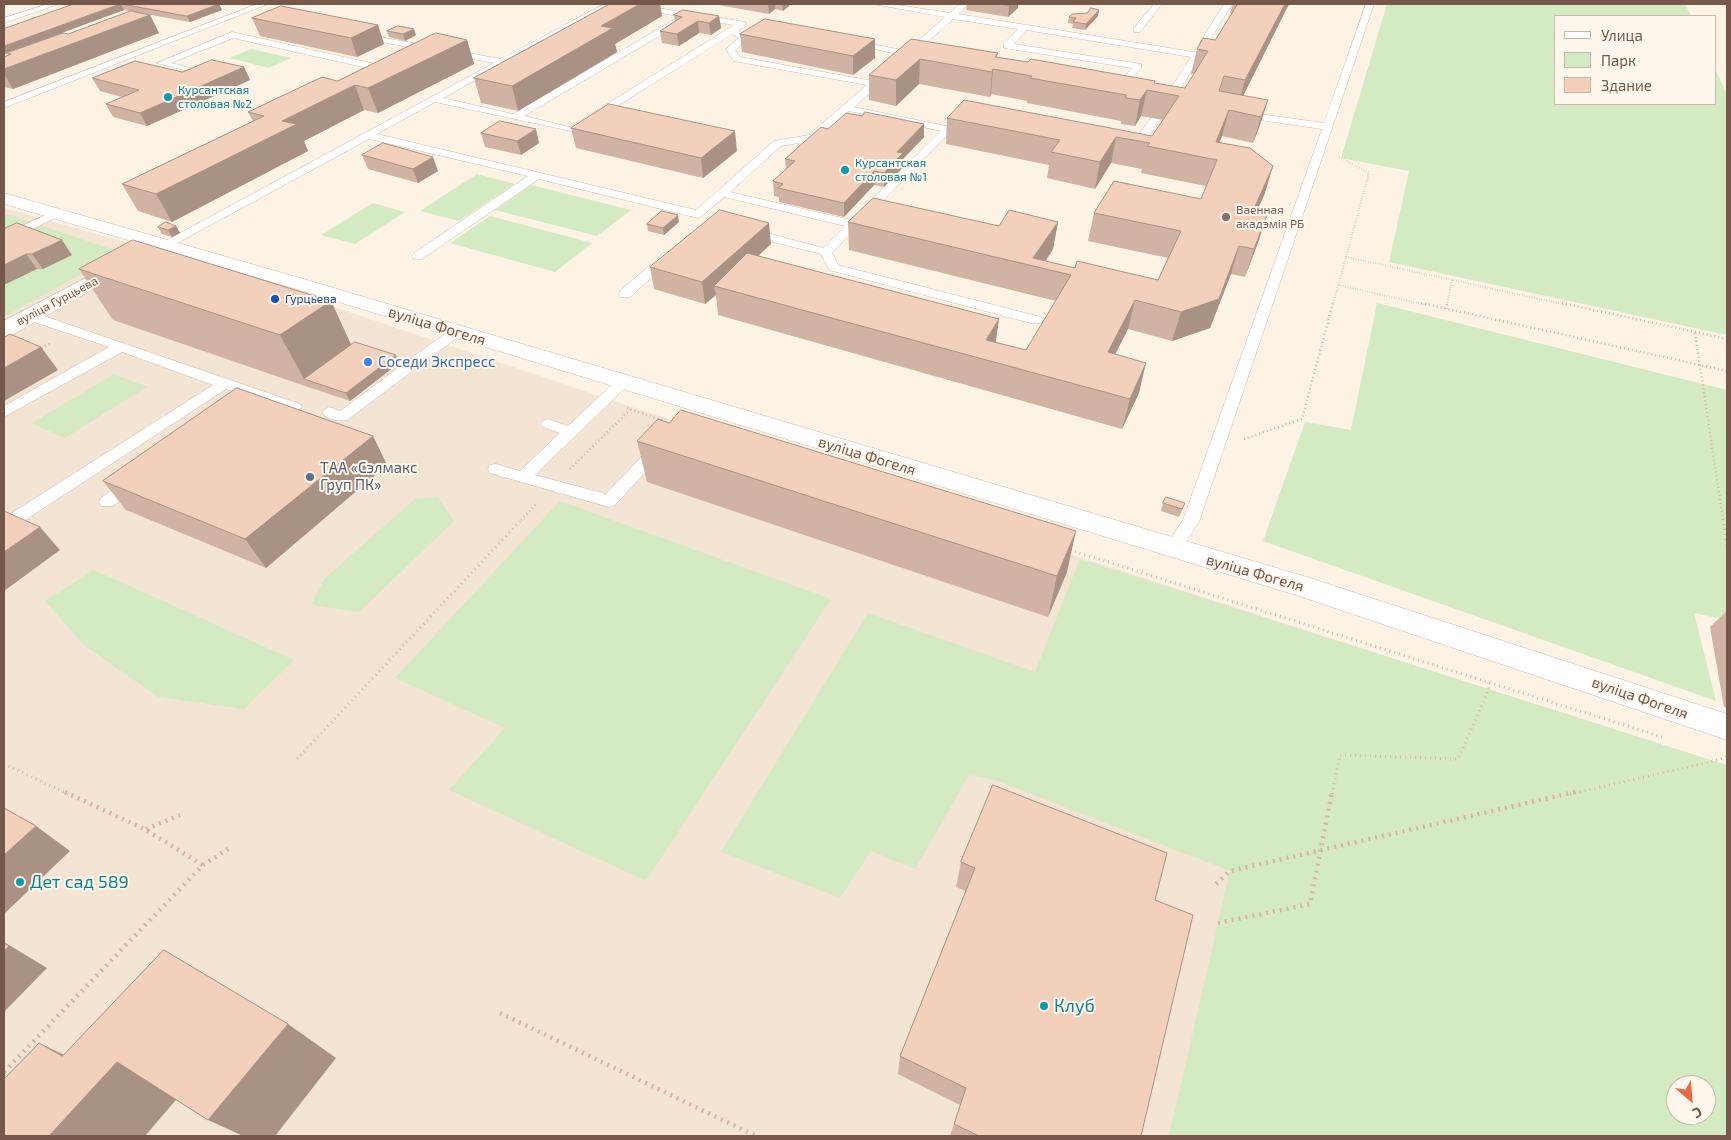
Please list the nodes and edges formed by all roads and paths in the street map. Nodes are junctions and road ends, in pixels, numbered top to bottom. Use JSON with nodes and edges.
{"nodes":[{"id":1,"x":55,"y":4,"type":"edge"},
{"id":2,"x":264,"y":4,"type":"edge"},
{"id":3,"x":610,"y":4,"type":"edge"},
{"id":4,"x":877,"y":4,"type":"edge"},
{"id":5,"x":966,"y":4,"type":"edge"},
{"id":6,"x":1158,"y":4,"type":"edge"},
{"id":7,"x":1228,"y":4,"type":"edge"},
{"id":8,"x":1370,"y":4,"type":"edge"},
{"id":9,"x":630,"y":5,"type":"edge"},
{"id":10,"x":242,"y":12,"type":"junction"},
{"id":11,"x":689,"y":15,"type":"junction"},
{"id":12,"x":261,"y":16,"type":"edge"},
{"id":13,"x":952,"y":16,"type":"junction"},
{"id":14,"x":4,"y":21,"type":"edge"},
{"id":15,"x":1024,"y":28,"type":"junction"},
{"id":16,"x":732,"y":30,"type":"junction"},
{"id":17,"x":1137,"y":30,"type":"dead end"},
{"id":18,"x":354,"y":34,"type":"edge"},
{"id":19,"x":837,"y":40,"type":"edge"},
{"id":20,"x":429,"y":48,"type":"junction"},
{"id":21,"x":909,"y":54,"type":"junction"},
{"id":22,"x":1196,"y":55,"type":"junction"},
{"id":23,"x":502,"y":62,"type":"junction"},
{"id":24,"x":204,"y":74,"type":"edge"},
{"id":25,"x":875,"y":84,"type":"junction"},
{"id":26,"x":1121,"y":86,"type":"edge"},
{"id":27,"x":4,"y":92,"type":"edge"},
{"id":28,"x":25,"y":97,"type":"junction"},
{"id":29,"x":433,"y":99,"type":"junction"},
{"id":30,"x":1184,"y":105,"type":"edge"},
{"id":31,"x":4,"y":106,"type":"edge"},
{"id":32,"x":847,"y":108,"type":"junction"},
{"id":33,"x":1161,"y":110,"type":"junction"},
{"id":34,"x":977,"y":111,"type":"edge"},
{"id":35,"x":1224,"y":111,"type":"edge"},
{"id":36,"x":515,"y":117,"type":"junction"},
{"id":37,"x":1327,"y":127,"type":"junction"},
{"id":38,"x":947,"y":129,"type":"junction"},
{"id":39,"x":368,"y":135,"type":"junction"},
{"id":40,"x":1120,"y":139,"type":"edge"},
{"id":41,"x":1320,"y":147,"type":"junction"},
{"id":42,"x":537,"y":175,"type":"junction"},
{"id":43,"x":721,"y":193,"type":"junction"},
{"id":44,"x":4,"y":198,"type":"edge"},
{"id":45,"x":57,"y":214,"type":"junction"},
{"id":46,"x":698,"y":214,"type":"junction"},
{"id":47,"x":852,"y":224,"type":"junction"},
{"id":48,"x":701,"y":227,"type":"edge"},
{"id":49,"x":735,"y":228,"type":"edge"},
{"id":50,"x":4,"y":239,"type":"edge"},
{"id":51,"x":164,"y":245,"type":"junction"},
{"id":52,"x":680,"y":245,"type":"edge"},
{"id":53,"x":826,"y":252,"type":"junction"},
{"id":54,"x":418,"y":256,"type":"dead end"},
{"id":55,"x":1346,"y":257,"type":"junction"},
{"id":56,"x":1452,"y":280,"type":"junction"},
{"id":57,"x":1338,"y":285,"type":"junction"},
{"id":58,"x":625,"y":294,"type":"dead end"},
{"id":59,"x":1446,"y":309,"type":"junction"},
{"id":60,"x":32,"y":314,"type":"junction"},
{"id":61,"x":1036,"y":320,"type":"dead end"},
{"id":62,"x":4,"y":330,"type":"edge"},
{"id":63,"x":456,"y":332,"type":"junction"},
{"id":64,"x":1696,"y":332,"type":"junction"},
{"id":65,"x":1727,"y":339,"type":"edge"},
{"id":66,"x":122,"y":346,"type":"junction"},
{"id":67,"x":1700,"y":365,"type":"junction"},
{"id":68,"x":1727,"y":371,"type":"edge"},
{"id":69,"x":223,"y":385,"type":"junction"},
{"id":70,"x":617,"y":388,"type":"junction"},
{"id":71,"x":700,"y":406,"type":"junction"},
{"id":72,"x":295,"y":407,"type":"edge"},
{"id":73,"x":630,"y":410,"type":"junction"},
{"id":74,"x":4,"y":412,"type":"edge"},
{"id":75,"x":329,"y":412,"type":"dead end"},
{"id":76,"x":548,"y":424,"type":"dead end"},
{"id":77,"x":680,"y":426,"type":"joint"},
{"id":78,"x":570,"y":432,"type":"junction"},
{"id":79,"x":667,"y":440,"type":"edge"},
{"id":80,"x":128,"y":448,"type":"junction"},
{"id":81,"x":1216,"y":448,"type":"junction"},
{"id":82,"x":145,"y":455,"type":"edge"},
{"id":83,"x":496,"y":469,"type":"dead end"},
{"id":84,"x":147,"y":473,"type":"edge"},
{"id":85,"x":523,"y":477,"type":"junction"},
{"id":86,"x":555,"y":484,"type":"junction"},
{"id":87,"x":107,"y":502,"type":"edge"},
{"id":88,"x":4,"y":526,"type":"edge"},
{"id":89,"x":1727,"y":545,"type":"edge"},
{"id":90,"x":1065,"y":548,"type":"edge"},
{"id":91,"x":1172,"y":549,"type":"junction"},
{"id":92,"x":1488,"y":682,"type":"junction"},
{"id":93,"x":1727,"y":727,"type":"edge"},
{"id":94,"x":1669,"y":739,"type":"dead end"},
{"id":95,"x":1716,"y":754,"type":"dead end"},
{"id":96,"x":1727,"y":757,"type":"edge"},
{"id":97,"x":297,"y":759,"type":"dead end"},
{"id":98,"x":4,"y":764,"type":"edge"},
{"id":99,"x":180,"y":815,"type":"dead end"},
{"id":100,"x":146,"y":830,"type":"junction"},
{"id":101,"x":231,"y":847,"type":"dead end"},
{"id":102,"x":1321,"y":851,"type":"junction"},
{"id":103,"x":204,"y":865,"type":"junction"},
{"id":104,"x":1216,"y":884,"type":"dead end"},
{"id":105,"x":1218,"y":923,"type":"dead end"},
{"id":106,"x":500,"y":1013,"type":"dead end"},
{"id":107,"x":4,"y":1072,"type":"edge"},
{"id":108,"x":756,"y":1136,"type":"edge"}],
"edges":[{"from":1,"to":14,"type":"lane"},
{"from":2,"to":10,"type":"lane"},
{"from":3,"to":23,"type":"lane"},
{"from":4,"to":13,"type":"lane"},
{"from":5,"to":13,"type":"lane"},
{"from":6,"to":17,"type":"lane"},
{"from":7,"to":22,"type":"lane"},
{"from":8,"to":37,"type":"lane"},
{"from":9,"to":11,"type":"lane"},
{"from":10,"to":12,"type":"lane"},
{"from":10,"to":28,"type":"lane"},
{"from":11,"to":16,"type":"lane"},
{"from":11,"to":36,"type":"lane"},
{"from":13,"to":15,"type":"lane"},
{"from":13,"to":21,"type":"lane"},
{"from":15,"to":22,"type":"lane"},
{"from":15,"to":26,"type":"lane"},
{"from":16,"to":25,"type":"lane"},
{"from":16,"to":36,"type":"lane"},
{"from":18,"to":20,"type":"lane"},
{"from":19,"to":21,"type":"lane"},
{"from":20,"to":23,"type":"lane"},
{"from":20,"to":24,"type":"lane"},
{"from":21,"to":25,"type":"lane"},
{"from":22,"to":33,"type":"lane"},
{"from":23,"to":29,"type":"lane"},
{"from":25,"to":32,"type":"lane"},
{"from":27,"to":28,"type":"lane"},
{"from":28,"to":31,"type":"lane"},
{"from":29,"to":36,"type":"lane"},
{"from":29,"to":39,"type":"lane"},
{"from":30,"to":33,"type":"lane"},
{"from":32,"to":38,"type":"lane"},
{"from":32,"to":43,"type":"lane"},
{"from":33,"to":40,"type":"lane"},
{"from":34,"to":38,"type":"lane"},
{"from":35,"to":37,"type":"lane"},
{"from":37,"to":41,"type":"lane"},
{"from":38,"to":47,"type":"lane"},
{"from":39,"to":42,"type":"lane"},
{"from":39,"to":51,"type":"lane"},
{"from":41,"to":55,"type":"path"},
{"from":41,"to":81,"type":"lane"},
{"from":42,"to":46,"type":"lane"},
{"from":42,"to":54,"type":"lane"},
{"from":43,"to":46,"type":"lane"},
{"from":43,"to":47,"type":"lane"},
{"from":44,"to":45,"type":"street","name":"вуліца Фогеля"},
{"from":45,"to":50,"type":"lane"},
{"from":45,"to":51,"type":"street","name":"вуліца Фогеля"},
{"from":46,"to":48,"type":"lane"},
{"from":47,"to":53,"type":"lane"},
{"from":49,"to":53,"type":"lane"},
{"from":51,"to":60,"type":"street","name":"вуліца Гурцьева"},
{"from":51,"to":63,"type":"street","name":"вуліца Фогеля"},
{"from":52,"to":58,"type":"lane"},
{"from":53,"to":61,"type":"lane"},
{"from":55,"to":56,"type":"path"},
{"from":55,"to":57,"type":"path"},
{"from":56,"to":59,"type":"path"},
{"from":56,"to":64,"type":"path"},
{"from":57,"to":59,"type":"path"},
{"from":57,"to":81,"type":"path"},
{"from":59,"to":67,"type":"path"},
{"from":60,"to":62,"type":"street","name":"вуліца Гурцьева"},
{"from":60,"to":66,"type":"lane"},
{"from":63,"to":70,"type":"street","name":"вуліца Фогеля"},
{"from":63,"to":75,"type":"lane"},
{"from":64,"to":65,"type":"path"},
{"from":64,"to":67,"type":"path"},
{"from":66,"to":69,"type":"lane"},
{"from":66,"to":74,"type":"lane"},
{"from":67,"to":68,"type":"path"},
{"from":67,"to":89,"type":"path"},
{"from":69,"to":72,"type":"lane"},
{"from":69,"to":80,"type":"lane"},
{"from":70,"to":71,"type":"street","name":"вуліца Фогеля"},
{"from":70,"to":73,"type":"path"},
{"from":70,"to":78,"type":"lane"},
{"from":71,"to":77,"type":"lane"},
{"from":71,"to":91,"type":"street","name":"вуліца Фогеля"},
{"from":73,"to":77,"type":"path"},
{"from":73,"to":86,"type":"path"},
{"from":76,"to":78,"type":"lane"},
{"from":78,"to":85,"type":"lane"},
{"from":79,"to":86,"type":"lane"},
{"from":80,"to":82,"type":"lane"},
{"from":80,"to":88,"type":"lane"},
{"from":81,"to":91,"type":"lane"},
{"from":83,"to":85,"type":"lane"},
{"from":84,"to":87,"type":"lane"},
{"from":85,"to":86,"type":"lane"},
{"from":86,"to":97,"type":"path"},
{"from":90,"to":92,"type":"path"},
{"from":91,"to":93,"type":"street","name":"вуліца Фогеля"},
{"from":92,"to":94,"type":"path"},
{"from":92,"to":102,"type":"path"},
{"from":95,"to":96,"type":"path"},
{"from":96,"to":102,"type":"path"},
{"from":98,"to":100,"type":"path"},
{"from":99,"to":100,"type":"path"},
{"from":100,"to":103,"type":"path"},
{"from":101,"to":103,"type":"path"},
{"from":102,"to":104,"type":"path"},
{"from":102,"to":105,"type":"path"},
{"from":103,"to":107,"type":"path"},
{"from":106,"to":108,"type":"path"}]}
